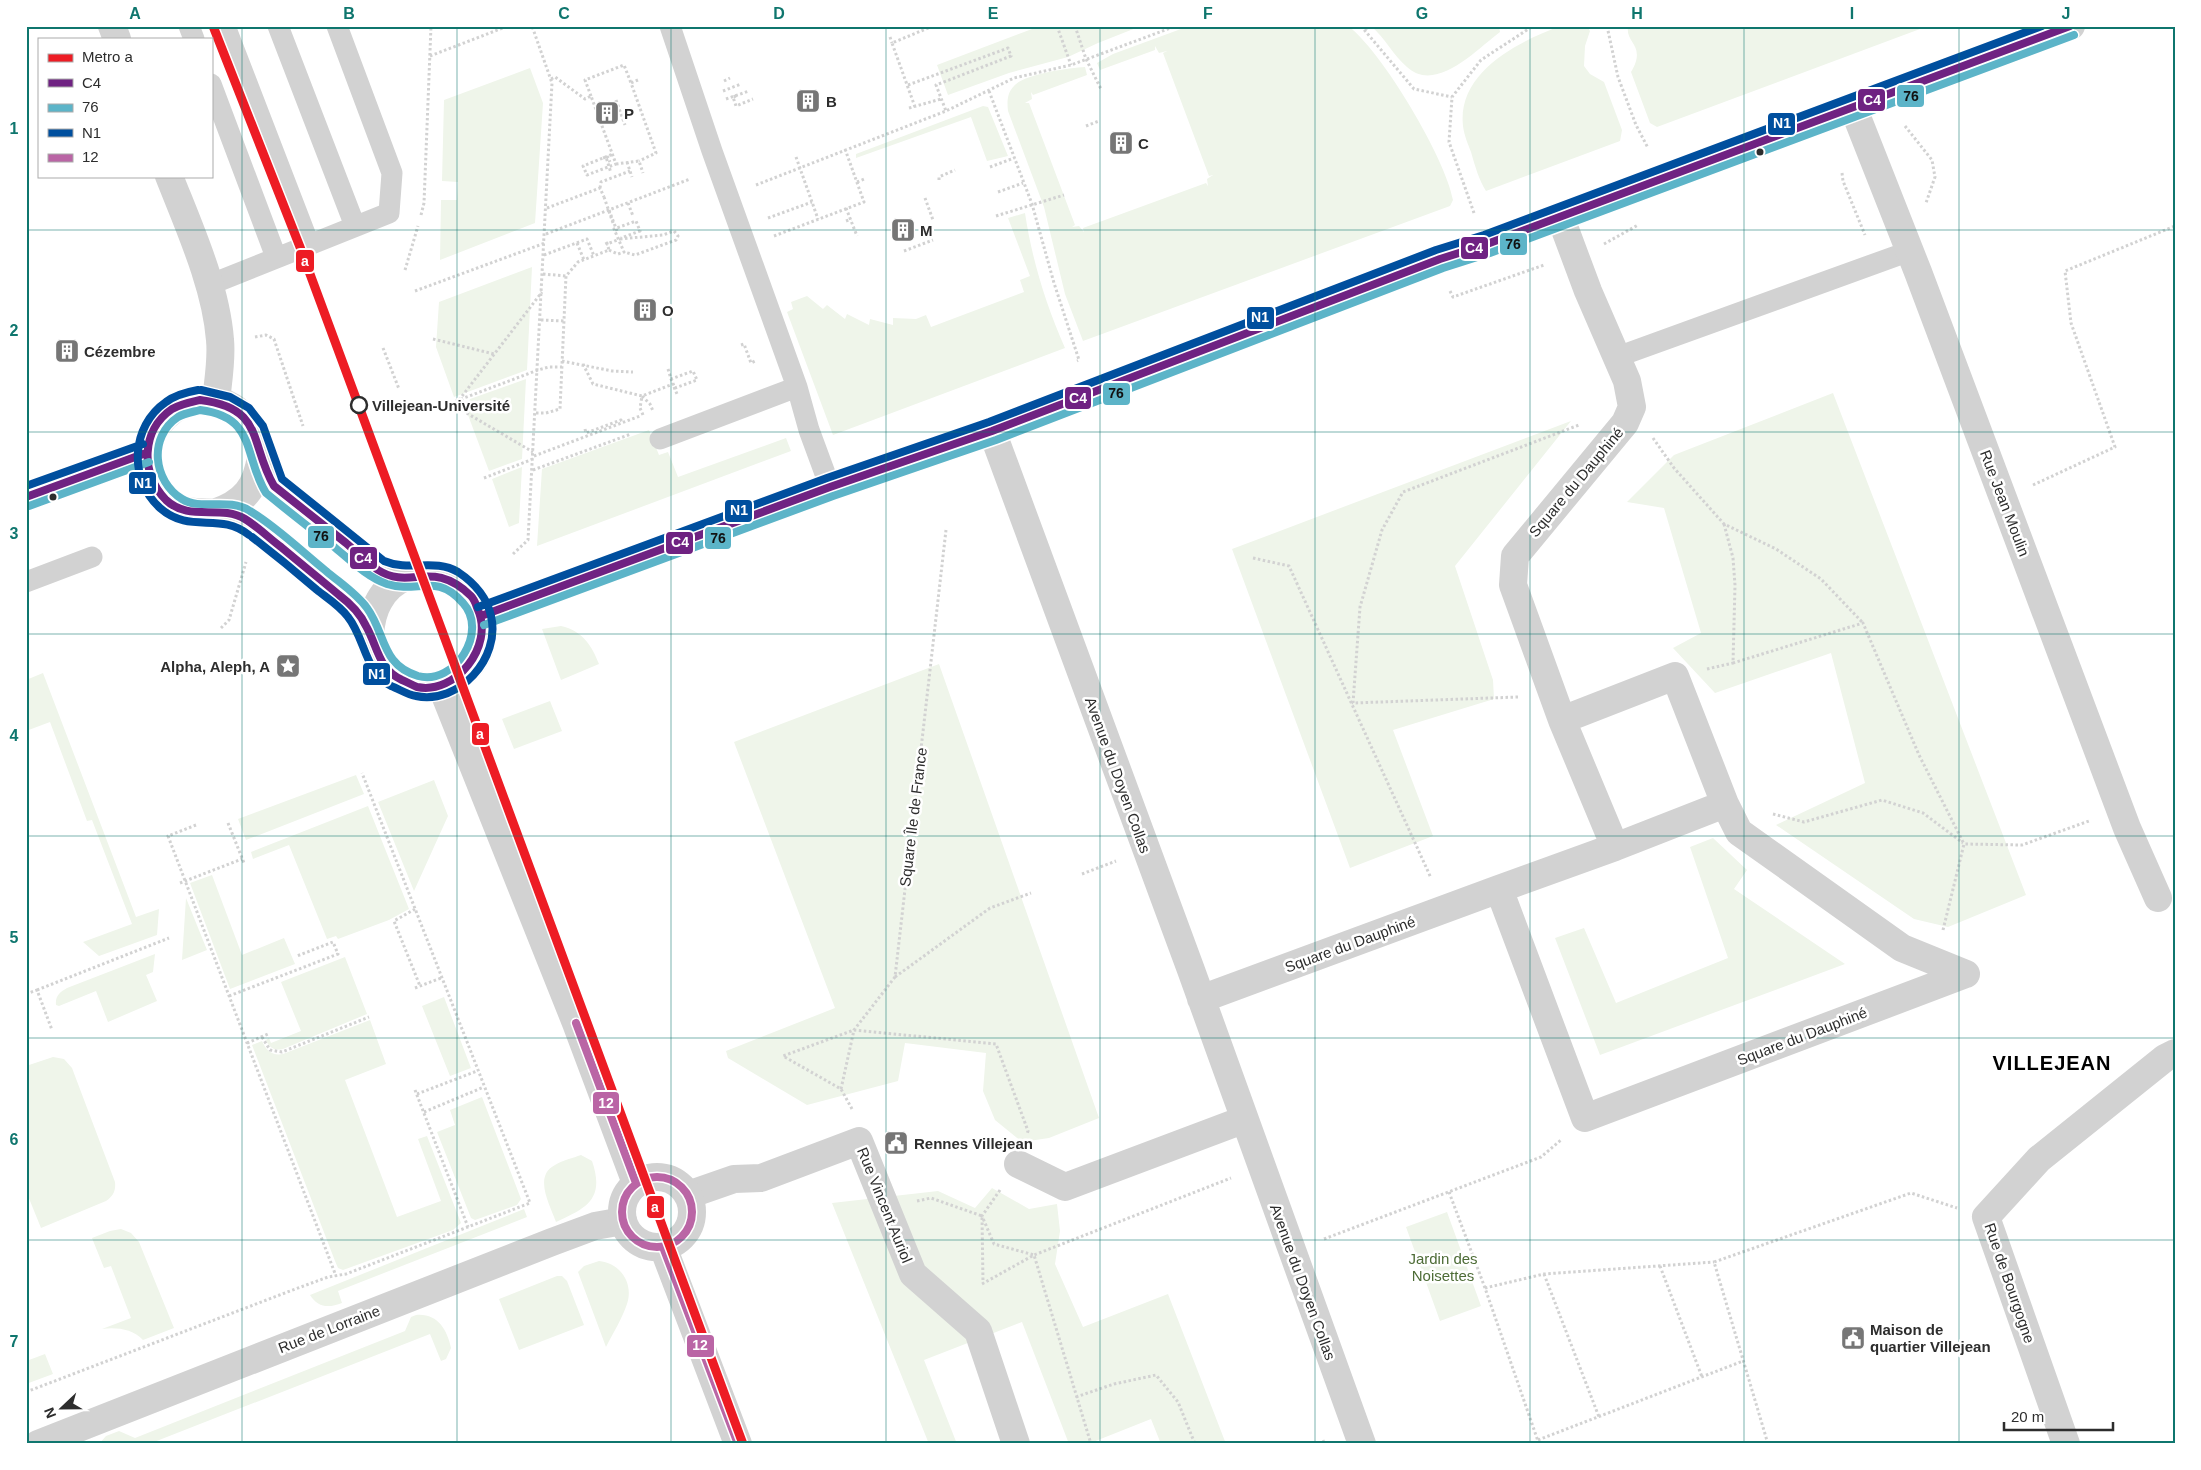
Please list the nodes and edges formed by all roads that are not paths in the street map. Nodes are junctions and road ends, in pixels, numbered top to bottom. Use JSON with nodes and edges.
{"nodes":[{"id":1,"x":112,"y":26,"type":"edge"},
{"id":2,"x":190,"y":26,"type":"edge"},
{"id":3,"x":225,"y":26,"type":"edge"},
{"id":4,"x":278,"y":26,"type":"edge"},
{"id":5,"x":337,"y":26,"type":"edge"},
{"id":6,"x":670,"y":26,"type":"edge"},
{"id":7,"x":2071,"y":26,"type":"edge"},
{"id":8,"x":117,"y":38,"type":"edge"},
{"id":9,"x":194,"y":38,"type":"edge"},
{"id":10,"x":212,"y":87,"type":"edge"},
{"id":11,"x":1853,"y":108,"type":"junction"},
{"id":12,"x":170,"y":178,"type":"edge"},
{"id":13,"x":1560,"y":216,"type":"junction"},
{"id":14,"x":355,"y":226,"type":"junction"},
{"id":15,"x":310,"y":244,"type":"junction"},
{"id":16,"x":1910,"y":251,"type":"junction"},
{"id":17,"x":276,"y":257,"type":"junction"},
{"id":18,"x":209,"y":285,"type":"junction"},
{"id":19,"x":1616,"y":357,"type":"junction"},
{"id":20,"x":797,"y":387,"type":"junction"},
{"id":21,"x":216,"y":402,"type":"junction"},
{"id":22,"x":992,"y":431,"type":"junction"},
{"id":23,"x":660,"y":439,"type":"dead end"},
{"id":24,"x":146,"y":453,"type":"junction"},
{"id":25,"x":261,"y":456,"type":"junction"},
{"id":26,"x":830,"y":487,"type":"junction"},
{"id":27,"x":26,"y":498,"type":"edge"},
{"id":28,"x":214,"y":513,"type":"junction"},
{"id":29,"x":92,"y":557,"type":"dead end"},
{"id":30,"x":407,"y":577,"type":"junction"},
{"id":31,"x":26,"y":582,"type":"edge"},
{"id":32,"x":481,"y":616,"type":"junction"},
{"id":33,"x":370,"y":634,"type":"junction"},
{"id":34,"x":441,"y":685,"type":"junction"},
{"id":35,"x":1562,"y":720,"type":"junction"},
{"id":36,"x":1725,"y":804,"type":"junction"},
{"id":37,"x":1615,"y":847,"type":"junction"},
{"id":38,"x":1499,"y":889,"type":"junction"},
{"id":39,"x":2158,"y":898,"type":"dead end"},
{"id":40,"x":1201,"y":999,"type":"junction"},
{"id":41,"x":2175,"y":1052,"type":"edge"},
{"id":42,"x":1244,"y":1120,"type":"junction"},
{"id":43,"x":1018,"y":1164,"type":"dead end"},
{"id":44,"x":636,"y":1183,"type":"junction"},
{"id":45,"x":688,"y":1195,"type":"junction"},
{"id":46,"x":622,"y":1221,"type":"junction"},
{"id":47,"x":663,"y":1247,"type":"junction"},
{"id":48,"x":38,"y":1444,"type":"edge"},
{"id":49,"x":738,"y":1444,"type":"edge"},
{"id":50,"x":1016,"y":1444,"type":"edge"},
{"id":51,"x":1362,"y":1444,"type":"edge"},
{"id":52,"x":2066,"y":1444,"type":"edge"}],
"edges":[{"from":1,"to":8,"type":"street"},
{"from":2,"to":9,"type":"lane"},
{"from":3,"to":15,"type":"lane"},
{"from":4,"to":14,"type":"lane"},
{"from":5,"to":14,"type":"lane"},
{"from":6,"to":20,"type":"lane"},
{"from":7,"to":11,"type":"street"},
{"from":10,"to":17,"type":"lane"},
{"from":11,"to":13,"type":"street"},
{"from":11,"to":16,"type":"street","name":"Rue Jean Moulin"},
{"from":12,"to":18,"type":"street"},
{"from":13,"to":19,"type":"street","name":"Square du Dauphiné"},
{"from":13,"to":22,"type":"street"},
{"from":14,"to":15,"type":"lane"},
{"from":15,"to":17,"type":"lane"},
{"from":16,"to":19,"type":"lane"},
{"from":16,"to":39,"type":"street","name":"Rue Jean Moulin"},
{"from":17,"to":18,"type":"lane"},
{"from":18,"to":21,"type":"street"},
{"from":19,"to":35,"type":"street","name":"Square du Dauphiné"},
{"from":20,"to":23,"type":"lane"},
{"from":20,"to":26,"type":"lane"},
{"from":21,"to":24,"type":"street"},
{"from":21,"to":25,"type":"street"},
{"from":22,"to":26,"type":"street"},
{"from":22,"to":40,"type":"street","name":"Avenue du Doyen Collas"},
{"from":24,"to":27,"type":"street"},
{"from":24,"to":28,"type":"street"},
{"from":25,"to":28,"type":"street"},
{"from":25,"to":30,"type":"street"},
{"from":26,"to":32,"type":"street"},
{"from":28,"to":33,"type":"street"},
{"from":29,"to":31,"type":"lane"},
{"from":30,"to":32,"type":"street"},
{"from":30,"to":33,"type":"street"},
{"from":32,"to":34,"type":"street"},
{"from":33,"to":34,"type":"street"},
{"from":34,"to":44,"type":"street"},
{"from":35,"to":36,"type":"street","name":"Square du Dauphiné"},
{"from":35,"to":37,"type":"street","name":"Square du Dauphiné"},
{"from":36,"to":37,"type":"street","name":"Square du Dauphiné"},
{"from":36,"to":38,"type":"street","name":"Square du Dauphiné"},
{"from":37,"to":38,"type":"street","name":"Square du Dauphiné"},
{"from":38,"to":40,"type":"street","name":"Square du Dauphiné"},
{"from":40,"to":42,"type":"street","name":"Avenue du Doyen Collas"},
{"from":41,"to":52,"type":"street","name":"Rue de Bourgogne"},
{"from":42,"to":43,"type":"street"},
{"from":42,"to":51,"type":"street","name":"Avenue du Doyen Collas"},
{"from":44,"to":45,"type":"street"},
{"from":44,"to":46,"type":"street"},
{"from":45,"to":47,"type":"street"},
{"from":45,"to":50,"type":"street","name":"Rue Vincent Auriol"},
{"from":46,"to":47,"type":"street"},
{"from":46,"to":48,"type":"street","name":"Rue de Lorraine"},
{"from":47,"to":49,"type":"street"}]}
